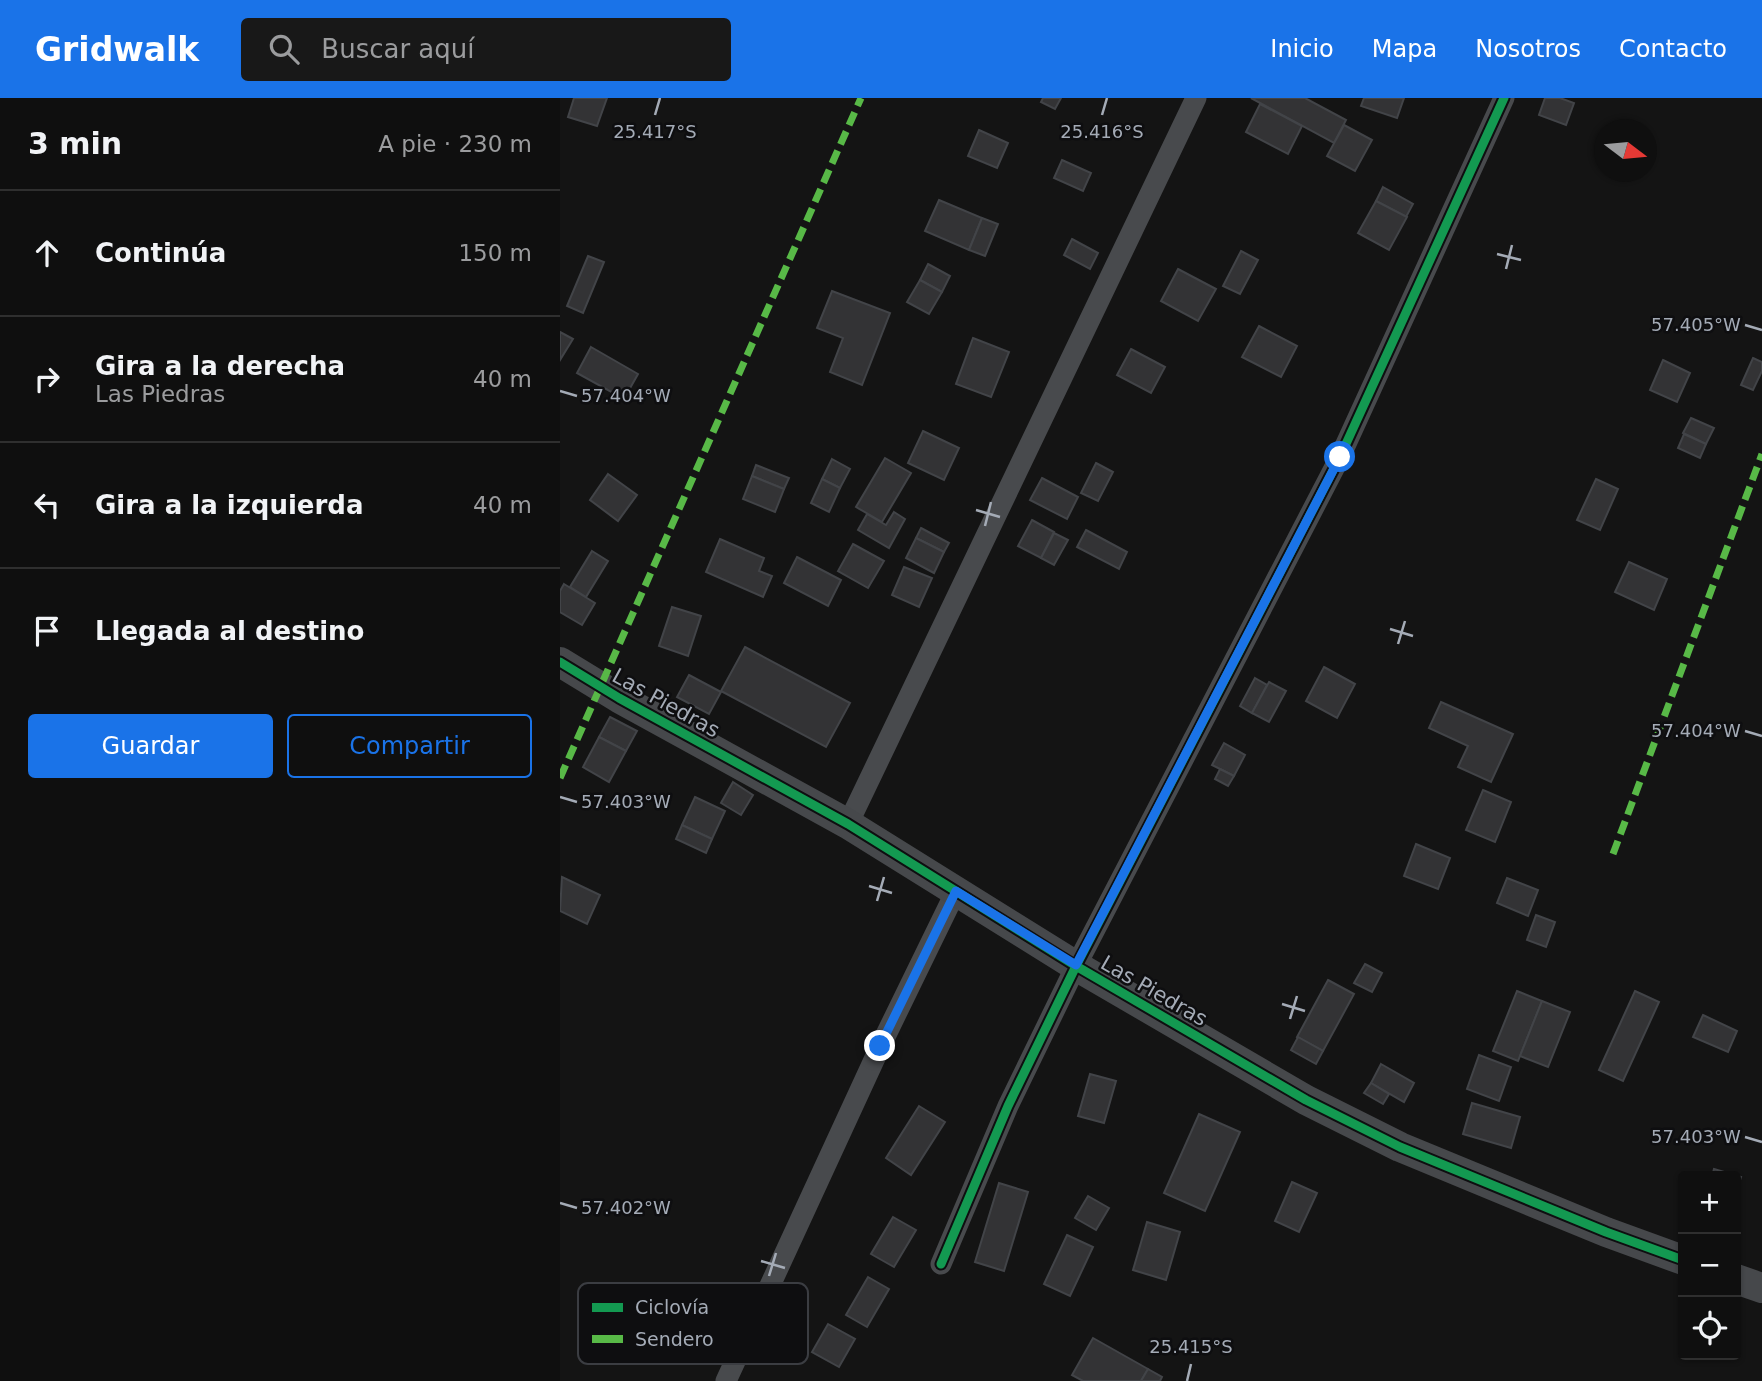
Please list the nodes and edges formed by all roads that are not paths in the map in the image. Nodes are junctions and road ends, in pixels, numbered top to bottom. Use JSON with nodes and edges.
{"nodes":[{"id":1,"x":1196,"y":98,"type":"edge"},
{"id":2,"x":1504,"y":98,"type":"edge"},
{"id":3,"x":560,"y":662,"type":"edge"},
{"id":4,"x":848,"y":824,"type":"junction"},
{"id":5,"x":956,"y":891,"type":"junction"},
{"id":6,"x":1076,"y":965,"type":"junction"},
{"id":7,"x":1678,"y":1258,"type":"edge"},
{"id":8,"x":941,"y":1264,"type":"dead end"},
{"id":9,"x":1741,"y":1281,"type":"edge"},
{"id":10,"x":771,"y":1283,"type":"edge"},
{"id":11,"x":1762,"y":1288,"type":"edge"},
{"id":12,"x":734,"y":1364,"type":"edge"},
{"id":13,"x":726,"y":1381,"type":"edge"}],
"edges":[{"from":1,"to":4,"type":"street"},
{"from":2,"to":6,"type":"street"},
{"from":3,"to":4,"type":"street","name":"Las Piedras"},
{"from":4,"to":5,"type":"street","name":"Las Piedras"},
{"from":5,"to":6,"type":"street","name":"Las Piedras"},
{"from":5,"to":10,"type":"street"},
{"from":6,"to":7,"type":"street","name":"Las Piedras"},
{"from":6,"to":8,"type":"street"},
{"from":9,"to":11,"type":"street"},
{"from":12,"to":13,"type":"street"}]}
